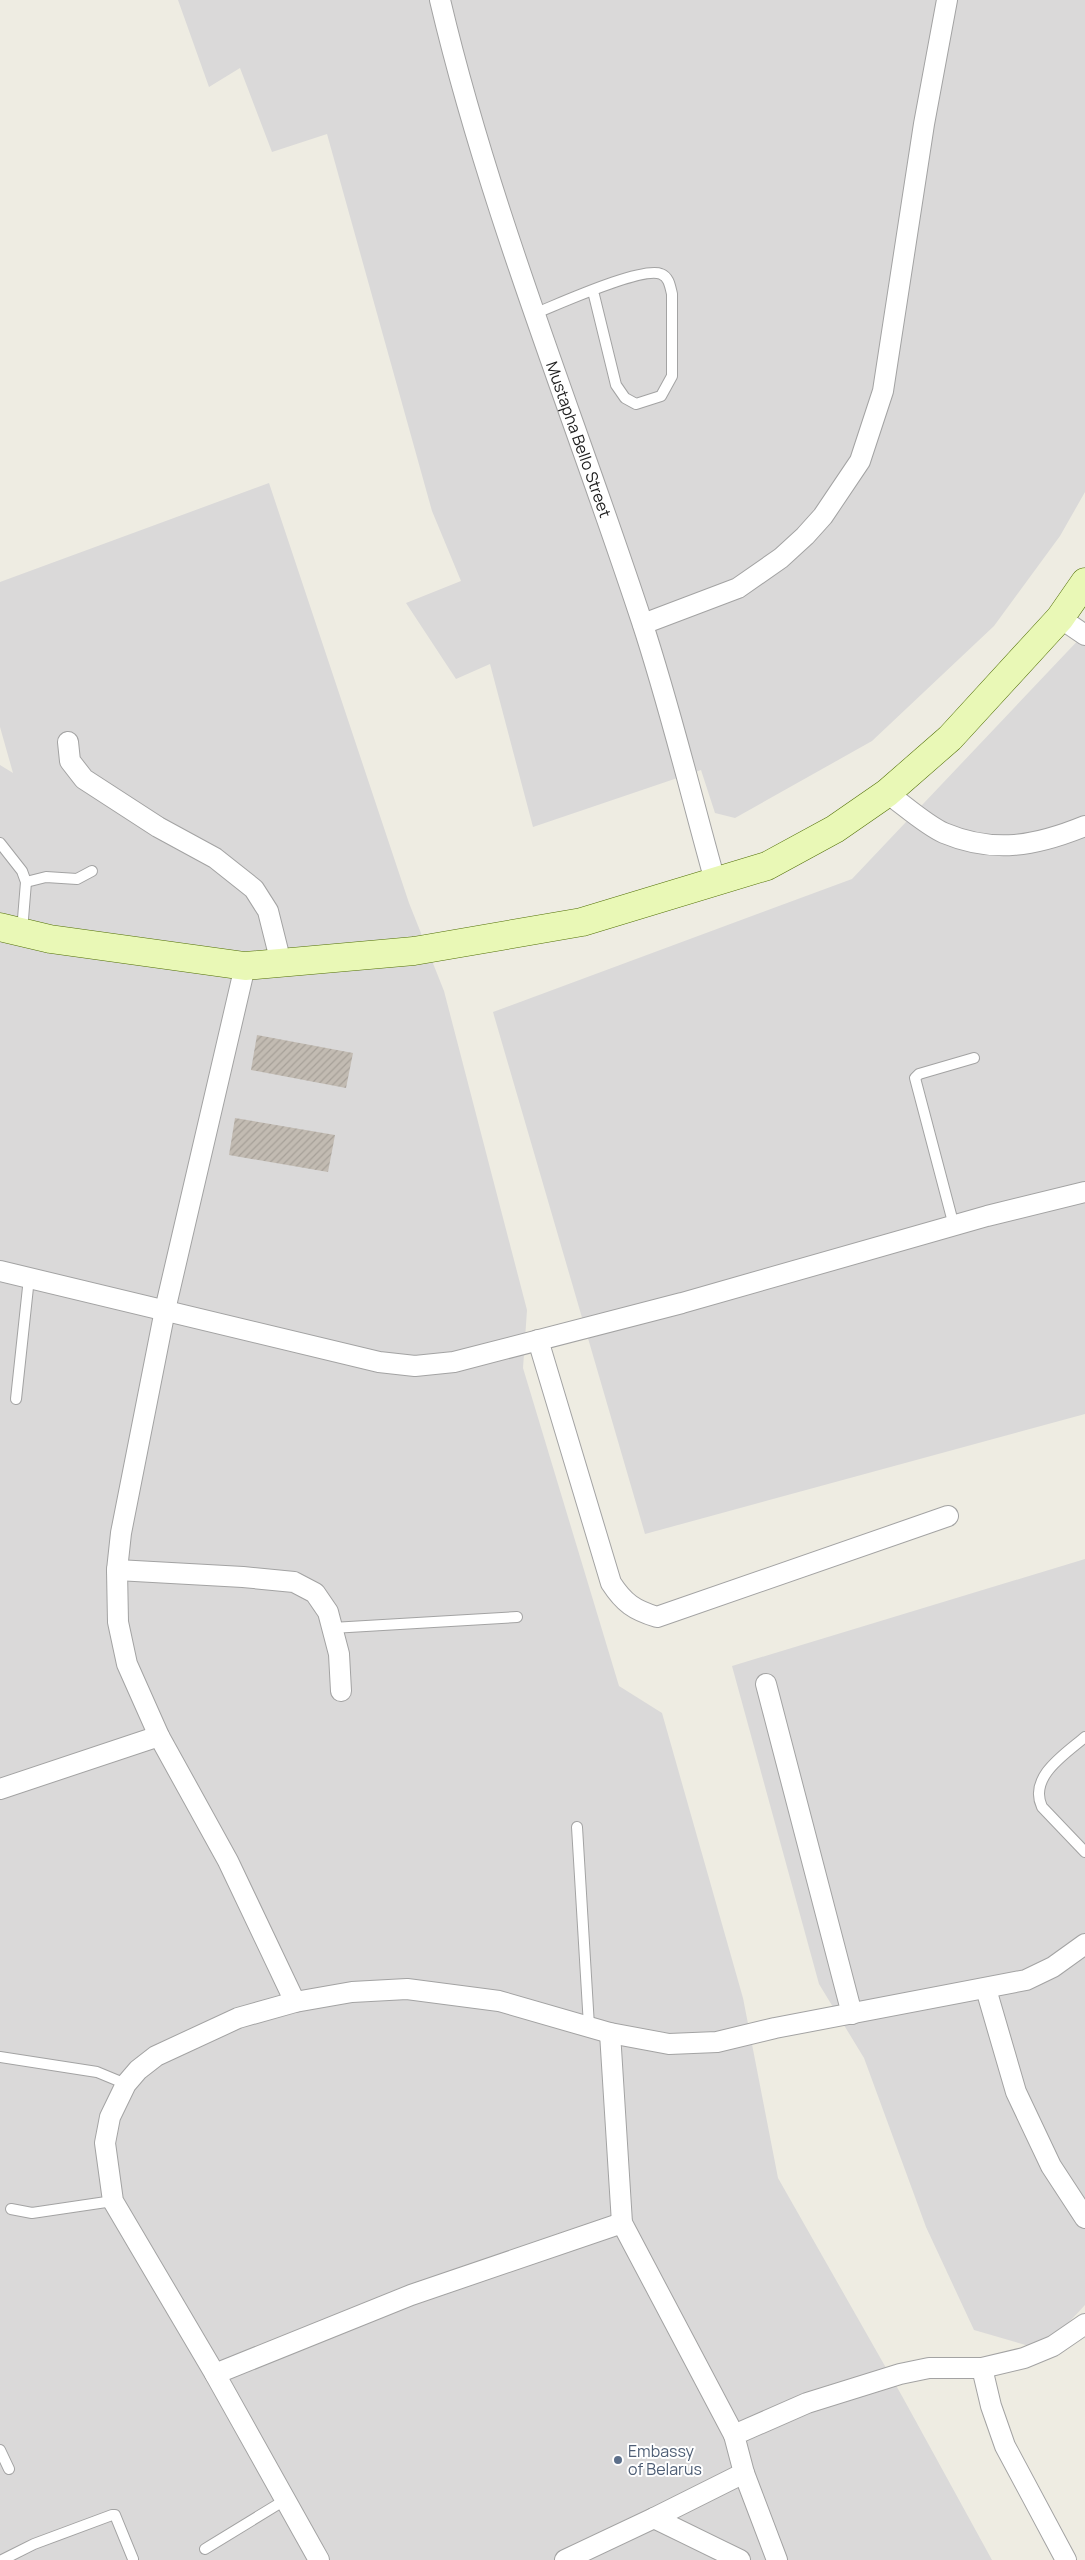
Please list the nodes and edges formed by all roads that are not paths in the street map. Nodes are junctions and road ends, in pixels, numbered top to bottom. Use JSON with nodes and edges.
{"nodes":[{"id":1,"x":440,"y":0,"type":"edge"},
{"id":2,"x":946,"y":0,"type":"edge"},
{"id":3,"x":593,"y":291,"type":"junction"},
{"id":4,"x":536,"y":313,"type":"junction"},
{"id":5,"x":1085,"y":582,"type":"edge"},
{"id":6,"x":1060,"y":618,"type":"junction"},
{"id":7,"x":643,"y":624,"type":"junction"},
{"id":8,"x":1085,"y":635,"type":"edge"},
{"id":9,"x":68,"y":742,"type":"dead end"},
{"id":10,"x":887,"y":793,"type":"junction"},
{"id":11,"x":1085,"y":826,"type":"edge"},
{"id":12,"x":0,"y":844,"type":"edge"},
{"id":13,"x":92,"y":871,"type":"dead end"},
{"id":14,"x":26,"y":882,"type":"junction"},
{"id":15,"x":715,"y":882,"type":"junction"},
{"id":16,"x":11,"y":929,"type":"edge"},
{"id":17,"x":281,"y":963,"type":"junction"},
{"id":18,"x":245,"y":966,"type":"junction"},
{"id":19,"x":974,"y":1058,"type":"dead end"},
{"id":20,"x":1085,"y":1192,"type":"edge"},
{"id":21,"x":954,"y":1226,"type":"junction"},
{"id":22,"x":0,"y":1271,"type":"edge"},
{"id":23,"x":30,"y":1278,"type":"junction"},
{"id":24,"x":165,"y":1310,"type":"junction"},
{"id":25,"x":538,"y":1340,"type":"junction"},
{"id":26,"x":16,"y":1399,"type":"dead end"},
{"id":27,"x":948,"y":1516,"type":"dead end"},
{"id":28,"x":117,"y":1570,"type":"junction"},
{"id":29,"x":517,"y":1617,"type":"dead end"},
{"id":30,"x":332,"y":1628,"type":"junction"},
{"id":31,"x":766,"y":1684,"type":"dead end"},
{"id":32,"x":341,"y":1690,"type":"dead end"},
{"id":33,"x":159,"y":1736,"type":"junction"},
{"id":34,"x":1085,"y":1737,"type":"edge"},
{"id":35,"x":0,"y":1789,"type":"edge"},
{"id":36,"x":577,"y":1827,"type":"dead end"},
{"id":37,"x":1085,"y":1852,"type":"edge"},
{"id":38,"x":1085,"y":1944,"type":"edge"},
{"id":39,"x":986,"y":1989,"type":"junction"},
{"id":40,"x":294,"y":2002,"type":"junction"},
{"id":41,"x":852,"y":2014,"type":"junction"},
{"id":42,"x":589,"y":2026,"type":"junction"},
{"id":43,"x":610,"y":2032,"type":"junction"},
{"id":44,"x":0,"y":2057,"type":"edge"},
{"id":45,"x":126,"y":2084,"type":"junction"},
{"id":46,"x":113,"y":2201,"type":"junction"},
{"id":47,"x":11,"y":2209,"type":"dead end"},
{"id":48,"x":1085,"y":2218,"type":"edge"},
{"id":49,"x":622,"y":2223,"type":"junction"},
{"id":50,"x":1085,"y":2324,"type":"edge"},
{"id":51,"x":982,"y":2368,"type":"junction"},
{"id":52,"x":215,"y":2374,"type":"junction"},
{"id":53,"x":734,"y":2435,"type":"junction"},
{"id":54,"x":0,"y":2450,"type":"edge"},
{"id":55,"x":9,"y":2469,"type":"dead end"},
{"id":56,"x":744,"y":2473,"type":"junction"},
{"id":57,"x":285,"y":2500,"type":"junction"},
{"id":58,"x":654,"y":2518,"type":"junction"},
{"id":59,"x":204,"y":2549,"type":"dead end"},
{"id":60,"x":133,"y":2559,"type":"edge"},
{"id":61,"x":2,"y":2560,"type":"edge"},
{"id":62,"x":319,"y":2560,"type":"edge"},
{"id":63,"x":565,"y":2560,"type":"edge"},
{"id":64,"x":740,"y":2560,"type":"edge"},
{"id":65,"x":778,"y":2560,"type":"edge"},
{"id":66,"x":1066,"y":2560,"type":"edge"}],
"edges":[{"from":1,"to":4,"type":"street","name":"Mustapha Bello Street"},
{"from":2,"to":7,"type":"street"},
{"from":3,"to":3,"type":"lane"},
{"from":3,"to":4,"type":"lane"},
{"from":4,"to":7,"type":"street","name":"Mustapha Bello Street"},
{"from":5,"to":6,"type":"street"},
{"from":6,"to":8,"type":"street"},
{"from":6,"to":10,"type":"street"},
{"from":7,"to":15,"type":"street","name":"Mustapha Bello Street"},
{"from":9,"to":17,"type":"street"},
{"from":10,"to":11,"type":"street"},
{"from":10,"to":15,"type":"street"},
{"from":12,"to":14,"type":"lane"},
{"from":13,"to":14,"type":"lane"},
{"from":14,"to":16,"type":"lane"},
{"from":15,"to":17,"type":"street"},
{"from":16,"to":18,"type":"street"},
{"from":17,"to":18,"type":"street"},
{"from":18,"to":24,"type":"street"},
{"from":19,"to":21,"type":"lane"},
{"from":20,"to":21,"type":"street"},
{"from":21,"to":25,"type":"street"},
{"from":22,"to":23,"type":"street"},
{"from":23,"to":24,"type":"street"},
{"from":23,"to":26,"type":"lane"},
{"from":24,"to":25,"type":"street"},
{"from":24,"to":28,"type":"street"},
{"from":25,"to":27,"type":"street"},
{"from":28,"to":30,"type":"street"},
{"from":28,"to":33,"type":"street"},
{"from":29,"to":30,"type":"lane"},
{"from":30,"to":32,"type":"street"},
{"from":31,"to":41,"type":"street"},
{"from":33,"to":35,"type":"street"},
{"from":33,"to":40,"type":"street"},
{"from":34,"to":37,"type":"lane"},
{"from":36,"to":42,"type":"lane"},
{"from":38,"to":39,"type":"street"},
{"from":39,"to":41,"type":"street"},
{"from":39,"to":48,"type":"street"},
{"from":40,"to":42,"type":"street"},
{"from":40,"to":45,"type":"street"},
{"from":41,"to":43,"type":"street"},
{"from":42,"to":43,"type":"street"},
{"from":43,"to":49,"type":"street"},
{"from":44,"to":45,"type":"lane"},
{"from":45,"to":46,"type":"street"},
{"from":46,"to":47,"type":"lane"},
{"from":46,"to":52,"type":"street"},
{"from":49,"to":52,"type":"street"},
{"from":49,"to":53,"type":"street"},
{"from":50,"to":51,"type":"street"},
{"from":51,"to":53,"type":"street"},
{"from":51,"to":66,"type":"street"},
{"from":52,"to":57,"type":"street"},
{"from":53,"to":56,"type":"street"},
{"from":54,"to":55,"type":"lane"},
{"from":56,"to":58,"type":"street"},
{"from":56,"to":65,"type":"street"},
{"from":57,"to":59,"type":"lane"},
{"from":57,"to":62,"type":"street"},
{"from":58,"to":63,"type":"street"},
{"from":58,"to":64,"type":"street"},
{"from":60,"to":61,"type":"lane"}]}
